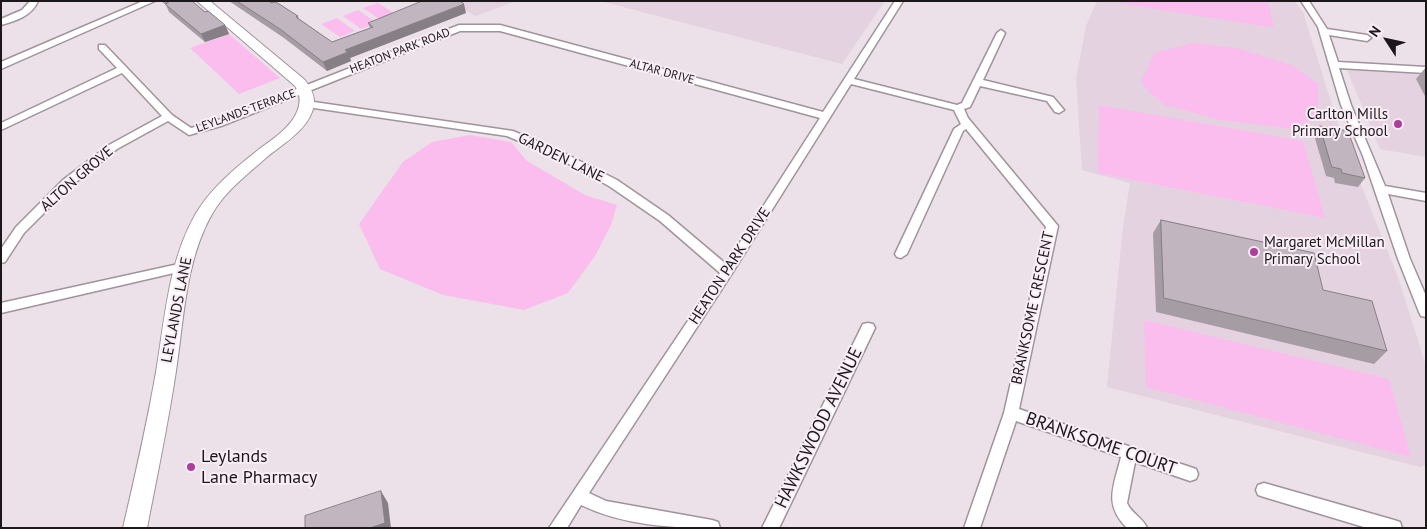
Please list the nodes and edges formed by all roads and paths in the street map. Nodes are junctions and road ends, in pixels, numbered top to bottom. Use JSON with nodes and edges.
{"nodes":[{"id":1,"x":34,"y":1,"type":"edge"},
{"id":2,"x":151,"y":1,"type":"edge"},
{"id":3,"x":203,"y":1,"type":"edge"},
{"id":4,"x":899,"y":1,"type":"edge"},
{"id":5,"x":1305,"y":1,"type":"edge"},
{"id":6,"x":1,"y":22,"type":"edge"},
{"id":7,"x":500,"y":28,"type":"joint"},
{"id":8,"x":1323,"y":31,"type":"junction"},
{"id":9,"x":1001,"y":33,"type":"dead end"},
{"id":10,"x":1367,"y":38,"type":"dead end"},
{"id":11,"x":102,"y":47,"type":"dead end"},
{"id":12,"x":1,"y":55,"type":"edge"},
{"id":13,"x":17,"y":59,"type":"junction"},
{"id":14,"x":1335,"y":65,"type":"junction"},
{"id":15,"x":1,"y":66,"type":"edge"},
{"id":16,"x":122,"y":69,"type":"junction"},
{"id":17,"x":1426,"y":70,"type":"edge"},
{"id":18,"x":848,"y":80,"type":"junction"},
{"id":19,"x":977,"y":82,"type":"junction"},
{"id":20,"x":306,"y":96,"type":"junction"},
{"id":21,"x":958,"y":108,"type":"junction"},
{"id":22,"x":1059,"y":110,"type":"dead end"},
{"id":23,"x":825,"y":116,"type":"junction"},
{"id":24,"x":168,"y":117,"type":"junction"},
{"id":25,"x":968,"y":124,"type":"junction"},
{"id":26,"x":1,"y":127,"type":"edge"},
{"id":27,"x":1380,"y":189,"type":"junction"},
{"id":28,"x":1426,"y":197,"type":"edge"},
{"id":29,"x":901,"y":254,"type":"dead end"},
{"id":30,"x":1,"y":259,"type":"edge"},
{"id":31,"x":183,"y":268,"type":"junction"},
{"id":32,"x":727,"y":272,"type":"junction"},
{"id":33,"x":1,"y":308,"type":"edge"},
{"id":34,"x":1426,"y":312,"type":"edge"},
{"id":35,"x":868,"y":328,"type":"dead end"},
{"id":36,"x":1011,"y":413,"type":"junction"},
{"id":37,"x":1129,"y":454,"type":"junction"},
{"id":38,"x":1190,"y":474,"type":"dead end"},
{"id":39,"x":1264,"y":490,"type":"dead end"},
{"id":40,"x":578,"y":496,"type":"junction"},
{"id":41,"x":135,"y":528,"type":"edge"},
{"id":42,"x":557,"y":528,"type":"edge"},
{"id":43,"x":712,"y":528,"type":"edge"},
{"id":44,"x":770,"y":528,"type":"edge"},
{"id":45,"x":972,"y":528,"type":"edge"},
{"id":46,"x":1139,"y":528,"type":"edge"},
{"id":47,"x":1394,"y":528,"type":"edge"}],
"edges":[{"from":1,"to":6,"type":"street"},
{"from":2,"to":13,"type":"street"},
{"from":3,"to":20,"type":"street"},
{"from":4,"to":18,"type":"street","name":"HEATON PARK DRIVE"},
{"from":5,"to":8,"type":"street"},
{"from":7,"to":20,"type":"street","name":"HEATON PARK ROAD"},
{"from":7,"to":23,"type":"street","name":"ALTAR DRIVE"},
{"from":8,"to":10,"type":"street"},
{"from":8,"to":14,"type":"street"},
{"from":9,"to":19,"type":"street"},
{"from":11,"to":16,"type":"street","name":"LEYLANDS TERRACE"},
{"from":12,"to":13,"type":"street"},
{"from":13,"to":15,"type":"street"},
{"from":14,"to":17,"type":"street"},
{"from":14,"to":27,"type":"street"},
{"from":16,"to":24,"type":"street","name":"LEYLANDS TERRACE"},
{"from":16,"to":26,"type":"street"},
{"from":18,"to":21,"type":"street"},
{"from":18,"to":23,"type":"street","name":"HEATON PARK DRIVE"},
{"from":19,"to":21,"type":"street"},
{"from":19,"to":22,"type":"street"},
{"from":20,"to":24,"type":"street","name":"LEYLANDS TERRACE"},
{"from":20,"to":31,"type":"street","name":"LEYLANDS LANE"},
{"from":20,"to":32,"type":"street","name":"GARDEN LANE"},
{"from":21,"to":25,"type":"street","name":"BRANKSOME CRESCENT"},
{"from":23,"to":32,"type":"street","name":"HEATON PARK DRIVE"},
{"from":24,"to":30,"type":"street","name":"ALTON GROVE"},
{"from":25,"to":29,"type":"street"},
{"from":25,"to":36,"type":"street","name":"BRANKSOME CRESCENT"},
{"from":27,"to":28,"type":"street"},
{"from":27,"to":34,"type":"street"},
{"from":31,"to":33,"type":"street"},
{"from":31,"to":41,"type":"street","name":"LEYLANDS LANE"},
{"from":32,"to":40,"type":"street","name":"HEATON PARK DRIVE"},
{"from":35,"to":44,"type":"street","name":"HAWKSWOOD AVENUE"},
{"from":36,"to":37,"type":"street","name":"BRANKSOME COURT"},
{"from":36,"to":45,"type":"street","name":"BRANKSOME CRESCENT"},
{"from":37,"to":38,"type":"street","name":"BRANKSOME COURT"},
{"from":37,"to":46,"type":"street"},
{"from":39,"to":47,"type":"street"},
{"from":40,"to":42,"type":"street","name":"HEATON PARK DRIVE"},
{"from":40,"to":43,"type":"street"}]}
